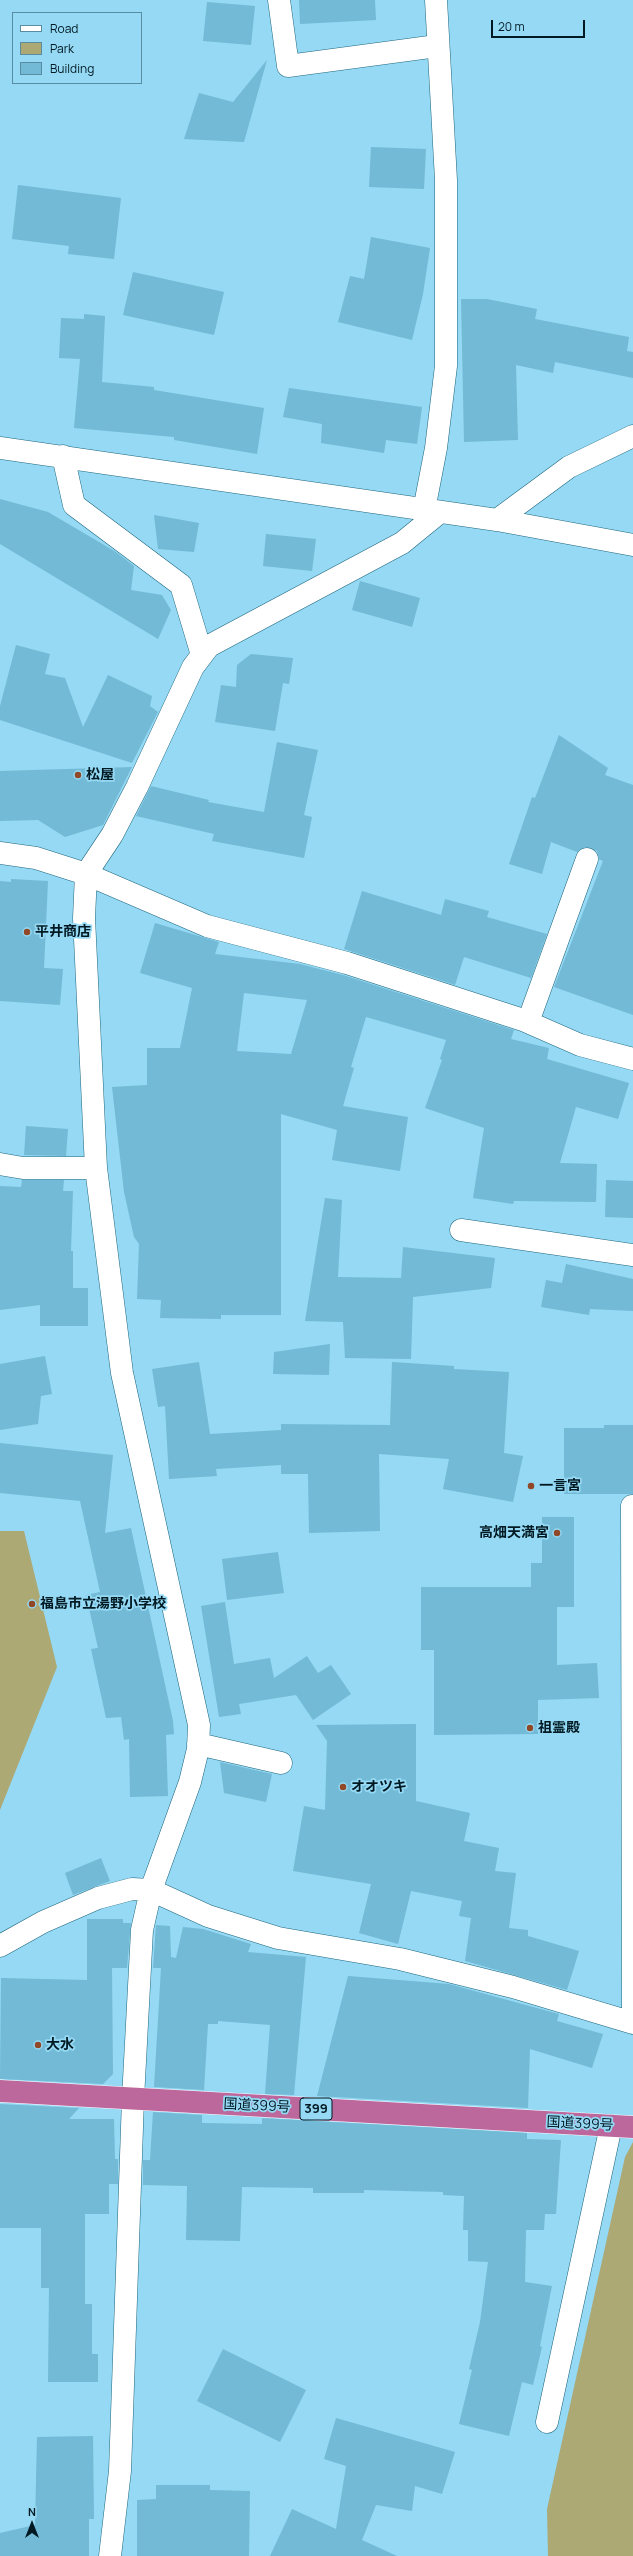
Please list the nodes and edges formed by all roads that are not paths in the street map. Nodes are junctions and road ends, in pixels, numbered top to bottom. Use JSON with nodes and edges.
{"nodes":[{"id":1,"x":279,"y":0,"type":"edge"},
{"id":2,"x":436,"y":0,"type":"edge"},
{"id":3,"x":437,"y":46,"type":"junction"},
{"id":4,"x":633,"y":436,"type":"edge"},
{"id":5,"x":0,"y":448,"type":"edge"},
{"id":6,"x":63,"y":456,"type":"junction"},
{"id":7,"x":432,"y":511,"type":"junction"},
{"id":8,"x":497,"y":520,"type":"junction"},
{"id":9,"x":633,"y":545,"type":"edge"},
{"id":10,"x":202,"y":655,"type":"junction"},
{"id":11,"x":0,"y":853,"type":"edge"},
{"id":12,"x":588,"y":859,"type":"dead end"},
{"id":13,"x":86,"y":874,"type":"junction"},
{"id":14,"x":528,"y":1022,"type":"junction"},
{"id":15,"x":633,"y":1060,"type":"edge"},
{"id":16,"x":0,"y":1164,"type":"edge"},
{"id":17,"x":96,"y":1168,"type":"junction"},
{"id":18,"x":461,"y":1230,"type":"dead end"},
{"id":19,"x":633,"y":1255,"type":"edge"},
{"id":20,"x":632,"y":1506,"type":"edge"},
{"id":21,"x":198,"y":1744,"type":"junction"},
{"id":22,"x":280,"y":1762,"type":"dead end"},
{"id":23,"x":151,"y":1890,"type":"junction"},
{"id":24,"x":0,"y":1946,"type":"edge"},
{"id":25,"x":633,"y":2022,"type":"edge"},
{"id":26,"x":0,"y":2091,"type":"edge"},
{"id":27,"x":133,"y":2099,"type":"junction"},
{"id":28,"x":611,"y":2126,"type":"junction"},
{"id":29,"x":633,"y":2126,"type":"edge"},
{"id":30,"x":546,"y":2422,"type":"dead end"},
{"id":31,"x":110,"y":2556,"type":"edge"}],
"edges":[{"from":1,"to":3,"type":"street"},
{"from":2,"to":3,"type":"street"},
{"from":3,"to":7,"type":"street"},
{"from":4,"to":8,"type":"street"},
{"from":5,"to":6,"type":"street"},
{"from":6,"to":7,"type":"street"},
{"from":6,"to":10,"type":"street"},
{"from":7,"to":8,"type":"street"},
{"from":7,"to":10,"type":"street"},
{"from":8,"to":9,"type":"street"},
{"from":10,"to":13,"type":"street"},
{"from":11,"to":13,"type":"street"},
{"from":12,"to":14,"type":"street"},
{"from":13,"to":14,"type":"street"},
{"from":13,"to":17,"type":"street"},
{"from":14,"to":15,"type":"street"},
{"from":16,"to":17,"type":"street"},
{"from":17,"to":21,"type":"street"},
{"from":18,"to":19,"type":"street"},
{"from":20,"to":25,"type":"street"},
{"from":21,"to":22,"type":"street"},
{"from":21,"to":23,"type":"street"},
{"from":23,"to":24,"type":"street"},
{"from":23,"to":25,"type":"street"},
{"from":23,"to":27,"type":"street"},
{"from":26,"to":27,"type":"highway","name":"国道399号","number":"399"},
{"from":27,"to":28,"type":"highway","name":"国道399号","number":"399"},
{"from":27,"to":31,"type":"street"},
{"from":28,"to":29,"type":"highway","name":"国道399号","number":"399"},
{"from":28,"to":30,"type":"street"}]}
